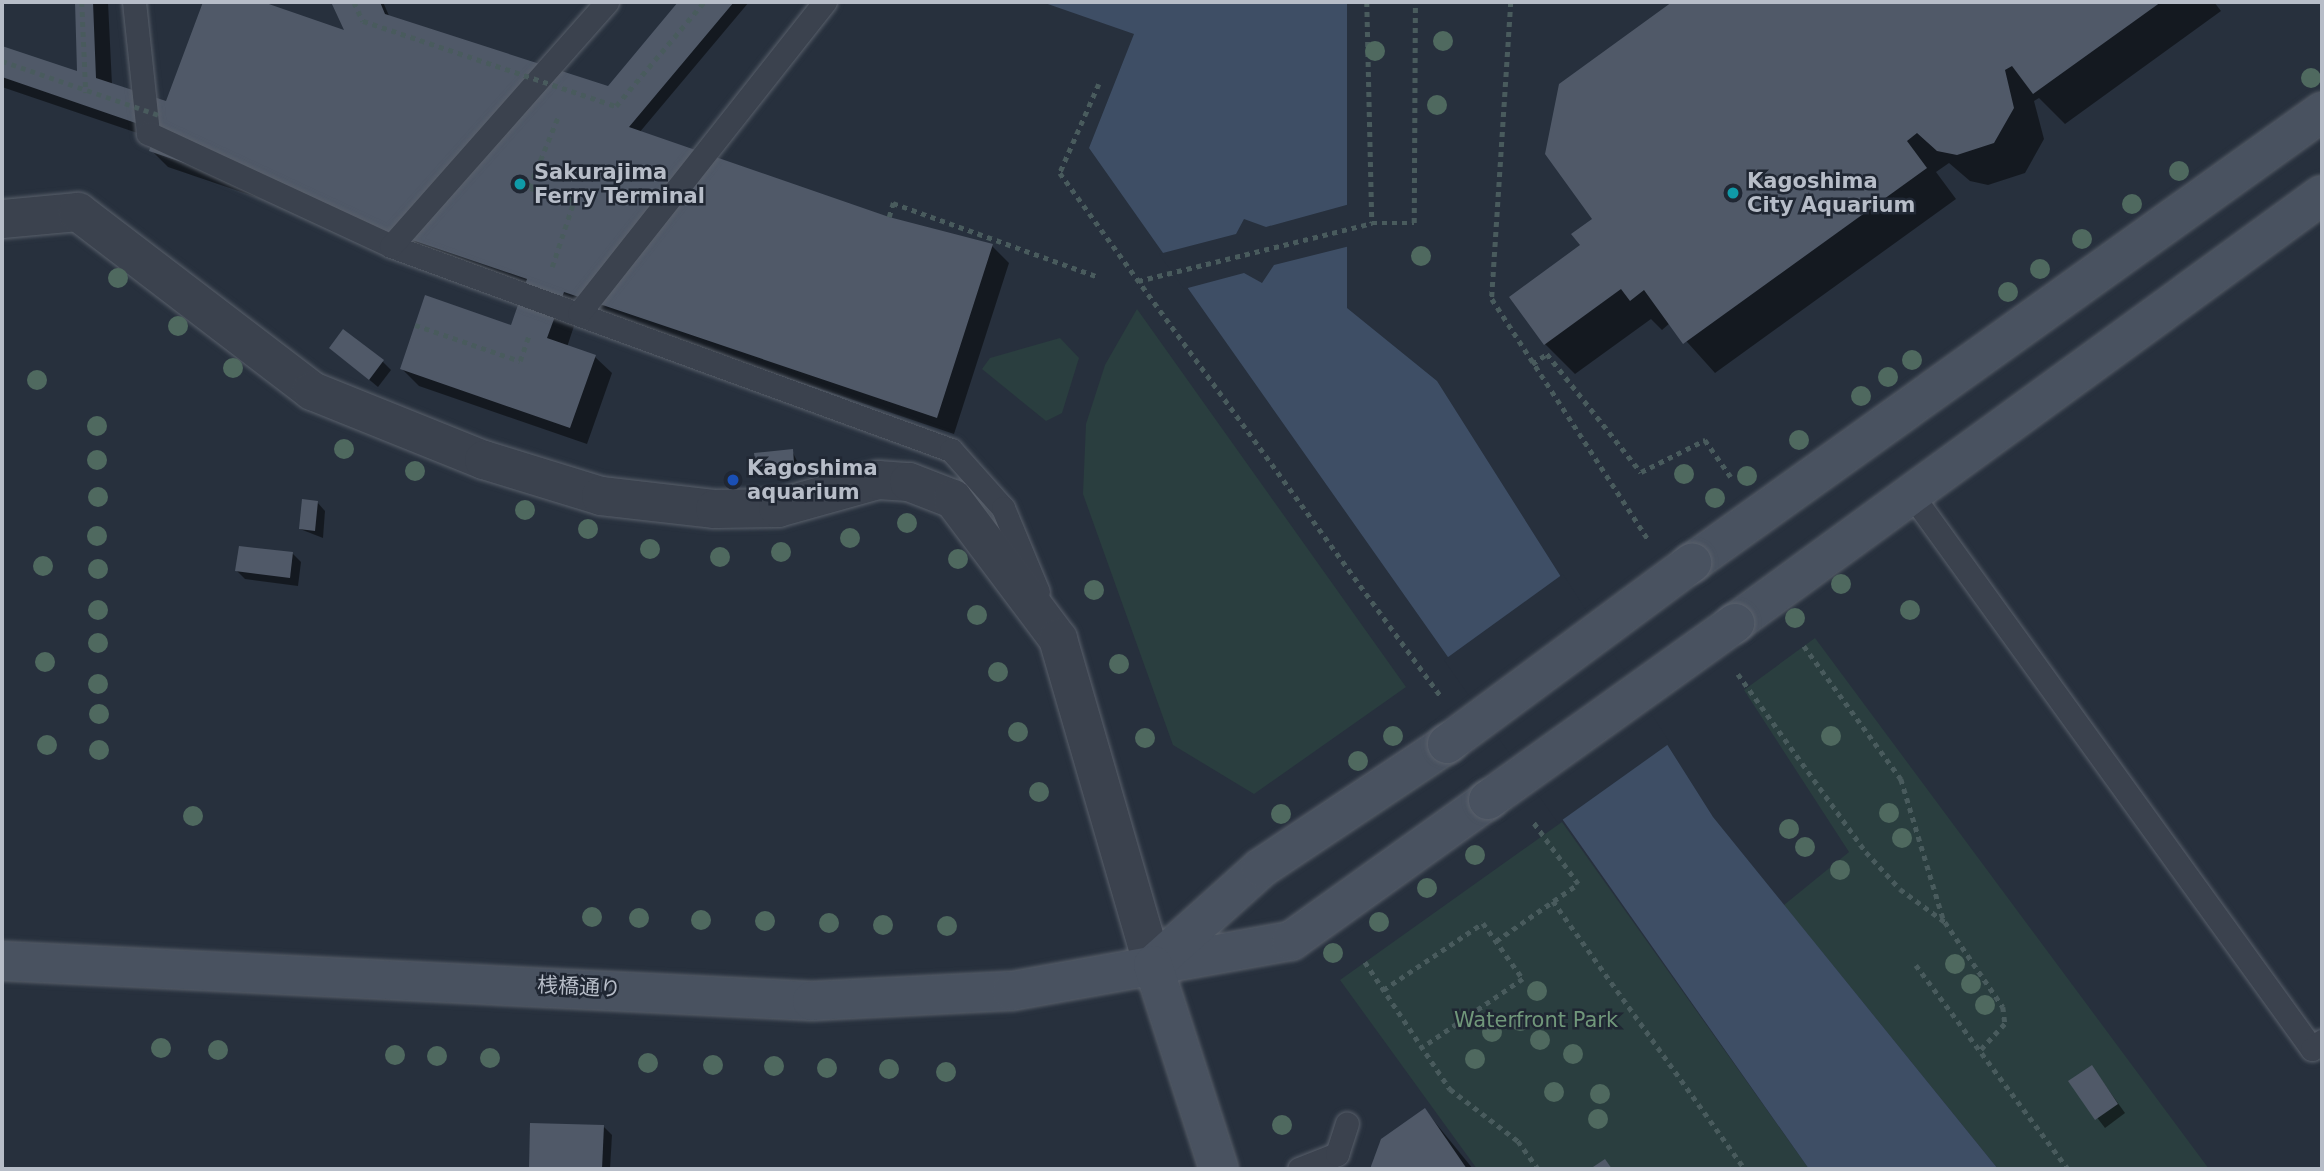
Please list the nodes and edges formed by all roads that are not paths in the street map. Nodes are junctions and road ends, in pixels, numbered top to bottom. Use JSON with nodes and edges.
{"nodes":[{"id":1,"x":134,"y":2,"type":"edge"},
{"id":2,"x":607,"y":2,"type":"edge"},
{"id":3,"x":825,"y":2,"type":"edge"},
{"id":4,"x":2322,"y":111,"type":"edge"},
{"id":5,"x":2322,"y":195,"type":"edge"},
{"id":6,"x":2,"y":219,"type":"edge"},
{"id":7,"x":391,"y":246,"type":"junction"},
{"id":8,"x":579,"y":313,"type":"junction"},
{"id":9,"x":1909,"y":491,"type":"junction"},
{"id":10,"x":1058,"y":639,"type":"junction"},
{"id":11,"x":2,"y":961,"type":"edge"},
{"id":12,"x":1153,"y":965,"type":"junction"},
{"id":13,"x":2322,"y":1041,"type":"edge"},
{"id":14,"x":1347,"y":1124,"type":"dead end"},
{"id":15,"x":1219,"y":1169,"type":"edge"},
{"id":16,"x":1299,"y":1169,"type":"edge"}],
"edges":[{"from":1,"to":7,"type":"lane"},
{"from":2,"to":7,"type":"lane"},
{"from":3,"to":8,"type":"lane"},
{"from":4,"to":12,"type":"street","bridge":true},
{"from":5,"to":9,"type":"street","name":"桟橋通り"},
{"from":6,"to":10,"type":"street"},
{"from":7,"to":8,"type":"lane"},
{"from":8,"to":10,"type":"lane"},
{"from":9,"to":12,"type":"street","name":"桟橋通り","bridge":true},
{"from":9,"to":13,"type":"lane"},
{"from":10,"to":12,"type":"street"},
{"from":11,"to":12,"type":"street","name":"桟橋通り"},
{"from":12,"to":15,"type":"street"},
{"from":14,"to":16,"type":"lane"}]}
